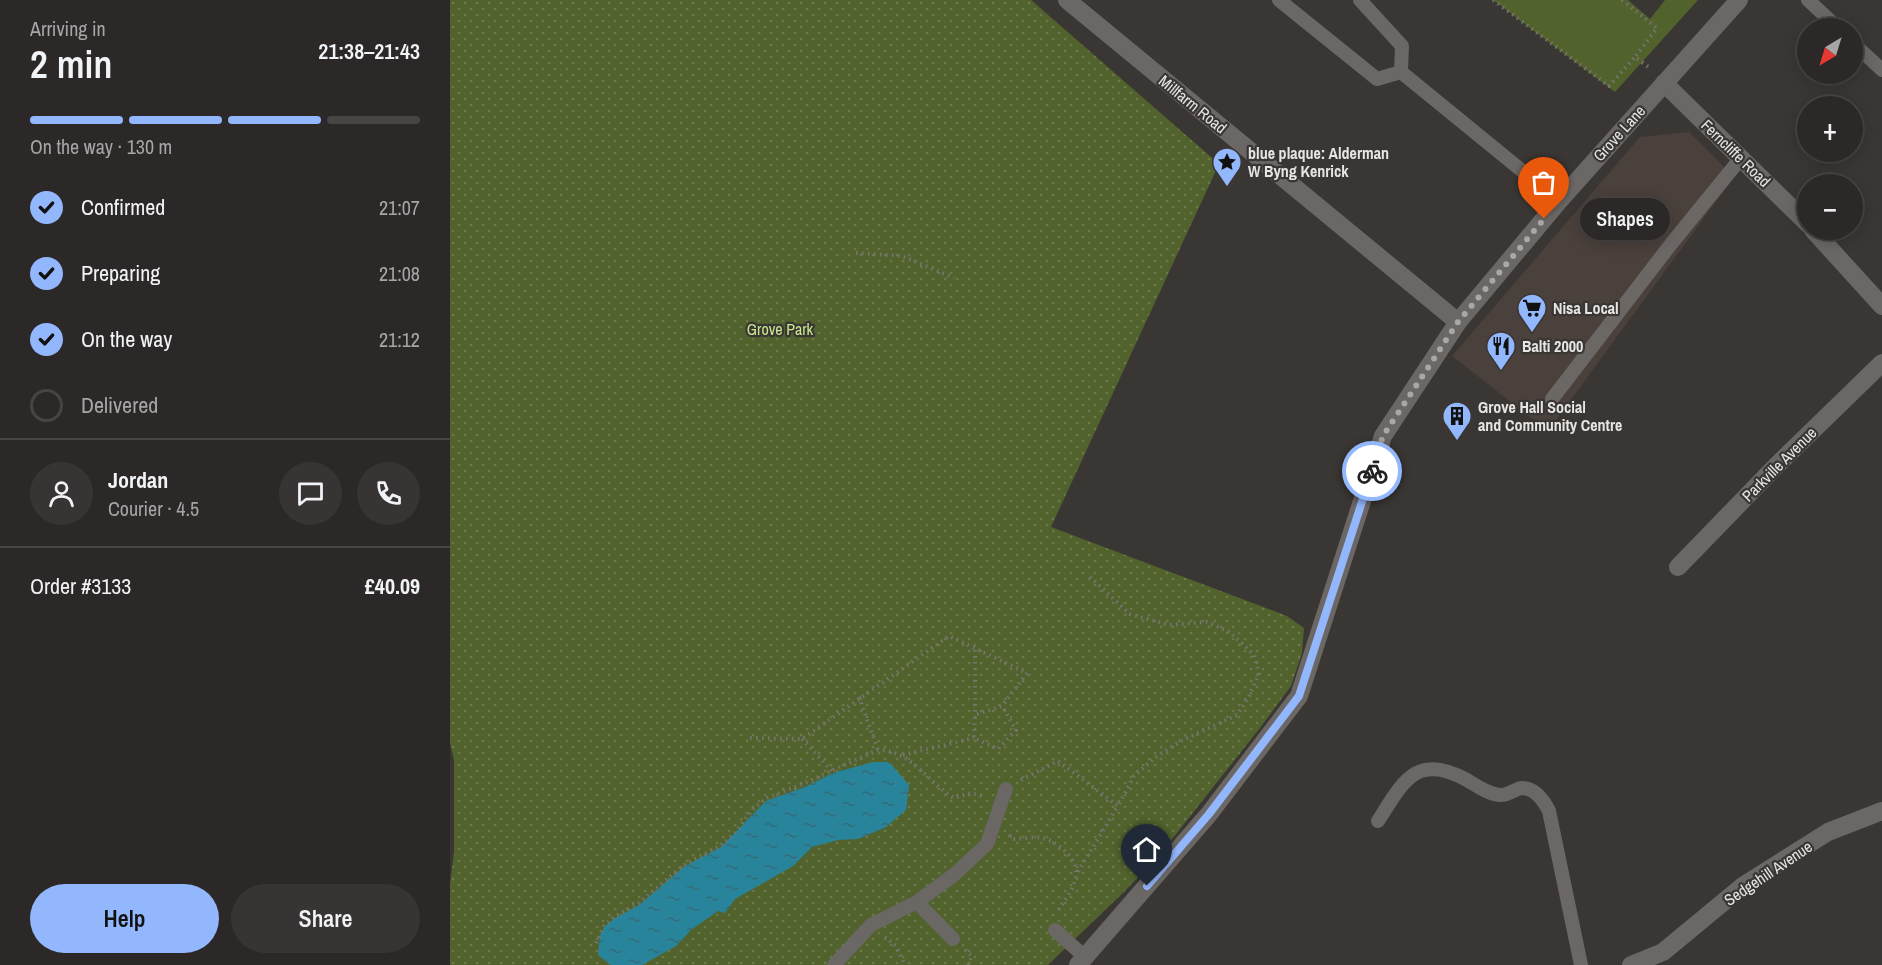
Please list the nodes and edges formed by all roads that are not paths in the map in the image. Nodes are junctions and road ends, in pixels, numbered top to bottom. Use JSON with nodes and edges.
{"nodes":[{"id":1,"x":1067,"y":0,"type":"edge"},
{"id":2,"x":1279,"y":0,"type":"edge"},
{"id":3,"x":1359,"y":0,"type":"edge"},
{"id":4,"x":1739,"y":0,"type":"edge"},
{"id":5,"x":1808,"y":0,"type":"edge"},
{"id":6,"x":1827,"y":18,"type":"edge"},
{"id":7,"x":1863,"y":52,"type":"edge"},
{"id":8,"x":1882,"y":70,"type":"edge"},
{"id":9,"x":1401,"y":72,"type":"junction"},
{"id":10,"x":1665,"y":82,"type":"junction"},
{"id":11,"x":1741,"y":158,"type":"junction"},
{"id":12,"x":1559,"y":201,"type":"junction"},
{"id":13,"x":1797,"y":213,"type":"edge"},
{"id":14,"x":1822,"y":240,"type":"edge"},
{"id":15,"x":1882,"y":306,"type":"edge"},
{"id":16,"x":1458,"y":322,"type":"junction"},
{"id":17,"x":1882,"y":363,"type":"edge"},
{"id":18,"x":1552,"y":399,"type":"dead end"},
{"id":19,"x":1678,"y":567,"type":"dead end"},
{"id":20,"x":1006,"y":789,"type":"road end"},
{"id":21,"x":1882,"y":811,"type":"edge"},
{"id":22,"x":1378,"y":820,"type":"dead end"},
{"id":23,"x":917,"y":902,"type":"junction"},
{"id":24,"x":1055,"y":930,"type":"road end"},
{"id":25,"x":953,"y":939,"type":"dead end"},
{"id":26,"x":1082,"y":961,"type":"edge"},
{"id":27,"x":834,"y":965,"type":"edge"},
{"id":28,"x":1581,"y":965,"type":"edge"},
{"id":29,"x":1630,"y":965,"type":"edge"}],
"edges":[{"from":1,"to":16,"type":"street","name":"Millfarm Road"},
{"from":2,"to":9,"type":"lane"},
{"from":3,"to":9,"type":"lane"},
{"from":4,"to":10,"type":"street","name":"Grove Lane"},
{"from":5,"to":6,"type":"lane"},
{"from":7,"to":8,"type":"lane"},
{"from":9,"to":12,"type":"lane"},
{"from":10,"to":11,"type":"street","name":"Ferncliffe Road"},
{"from":10,"to":12,"type":"street","name":"Grove Lane"},
{"from":11,"to":13,"type":"street","name":"Ferncliffe Road"},
{"from":11,"to":18,"type":"lane"},
{"from":12,"to":16,"type":"street","name":"Grove Lane"},
{"from":14,"to":15,"type":"street"},
{"from":16,"to":26,"type":"street","name":"Grove Lane"},
{"from":17,"to":19,"type":"street","name":"Parkville Avenue"},
{"from":20,"to":23,"type":"lane"},
{"from":21,"to":29,"type":"street","name":"Sedgehill Avenue"},
{"from":22,"to":28,"type":"lane"},
{"from":23,"to":25,"type":"lane"},
{"from":23,"to":27,"type":"lane"},
{"from":24,"to":26,"type":"lane"}]}
